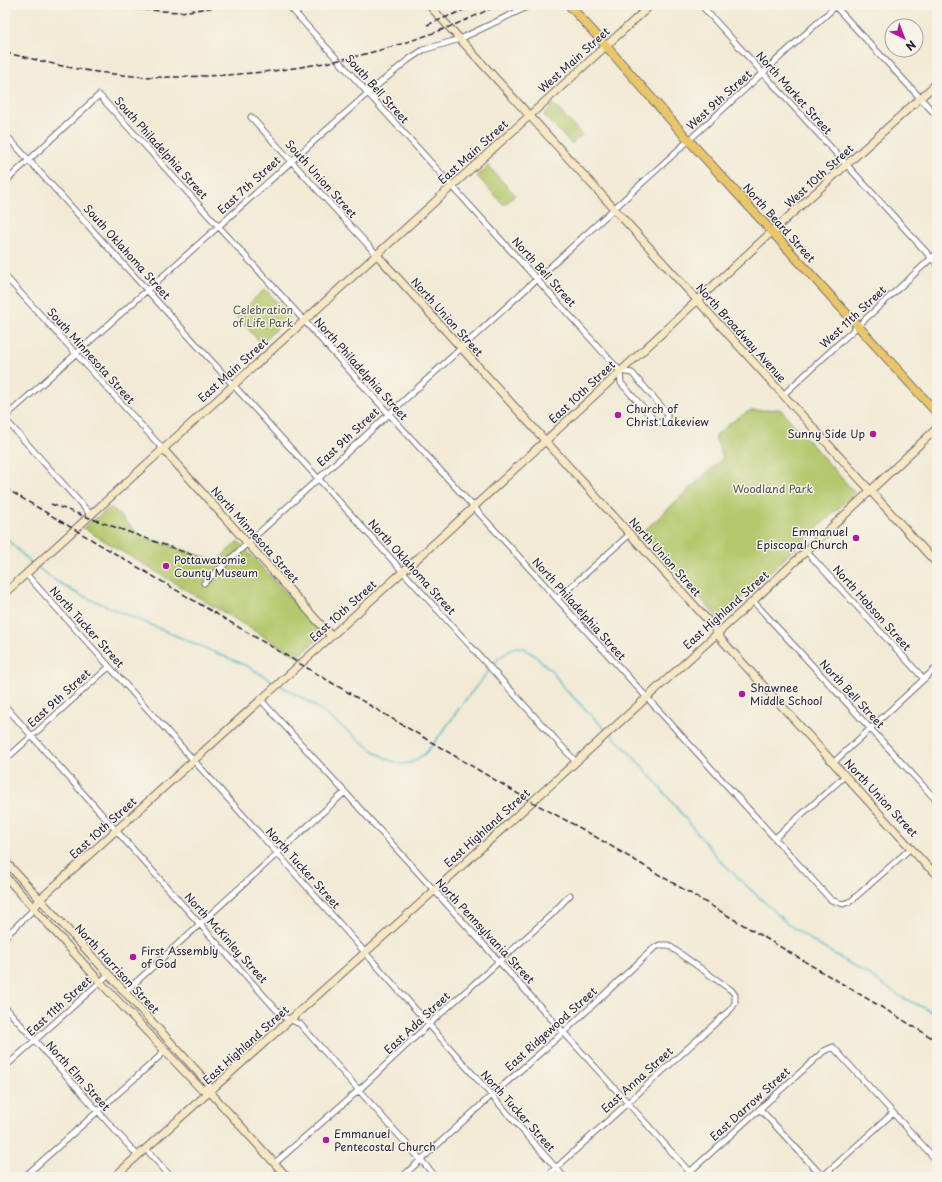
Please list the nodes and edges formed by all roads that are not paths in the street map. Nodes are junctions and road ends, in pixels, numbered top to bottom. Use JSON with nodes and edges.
{"nodes":[{"id":1,"x":288,"y":5,"type":"edge"},
{"id":2,"x":429,"y":5,"type":"edge"},
{"id":3,"x":531,"y":5,"type":"edge"},
{"id":4,"x":569,"y":5,"type":"edge"},
{"id":5,"x":651,"y":5,"type":"edge"},
{"id":6,"x":701,"y":5,"type":"edge"},
{"id":7,"x":836,"y":5,"type":"edge"},
{"id":8,"x":460,"y":39,"type":"junction"},
{"id":9,"x":606,"y":46,"type":"junction"},
{"id":10,"x":763,"y":74,"type":"junction"},
{"id":11,"x":937,"y":83,"type":"edge"},
{"id":12,"x":368,"y":93,"type":"junction"},
{"id":13,"x":921,"y":98,"type":"junction"},
{"id":14,"x":529,"y":116,"type":"junction"},
{"id":15,"x":937,"y":116,"type":"edge"},
{"id":16,"x":251,"y":117,"type":"dead end"},
{"id":17,"x":5,"y":134,"type":"edge"},
{"id":18,"x":689,"y":140,"type":"junction"},
{"id":19,"x":29,"y":160,"type":"junction"},
{"id":20,"x":292,"y":161,"type":"junction"},
{"id":21,"x":846,"y":166,"type":"junction"},
{"id":22,"x":5,"y":182,"type":"edge"},
{"id":23,"x":452,"y":186,"type":"junction"},
{"id":24,"x":614,"y":209,"type":"junction"},
{"id":25,"x":218,"y":226,"type":"junction"},
{"id":26,"x":772,"y":232,"type":"junction"},
{"id":27,"x":937,"y":253,"type":"edge"},
{"id":28,"x":377,"y":254,"type":"junction"},
{"id":29,"x":931,"y":258,"type":"junction"},
{"id":30,"x":937,"y":264,"type":"edge"},
{"id":31,"x":5,"y":276,"type":"edge"},
{"id":32,"x":537,"y":279,"type":"junction"},
{"id":33,"x":148,"y":290,"type":"junction"},
{"id":34,"x":697,"y":301,"type":"junction"},
{"id":35,"x":304,"y":321,"type":"junction"},
{"id":36,"x":858,"y":326,"type":"junction"},
{"id":37,"x":461,"y":349,"type":"junction"},
{"id":38,"x":76,"y":355,"type":"junction"},
{"id":39,"x":620,"y":371,"type":"junction"},
{"id":40,"x":233,"y":385,"type":"junction"},
{"id":41,"x":783,"y":395,"type":"junction"},
{"id":42,"x":389,"y":413,"type":"junction"},
{"id":43,"x":937,"y":413,"type":"edge"},
{"id":44,"x":5,"y":418,"type":"edge"},
{"id":45,"x":937,"y":428,"type":"edge"},
{"id":46,"x":545,"y":441,"type":"junction"},
{"id":47,"x":163,"y":449,"type":"junction"},
{"id":48,"x":318,"y":478,"type":"junction"},
{"id":49,"x":870,"y":491,"type":"junction"},
{"id":50,"x":473,"y":507,"type":"junction"},
{"id":51,"x":91,"y":515,"type":"junction"},
{"id":52,"x":630,"y":534,"type":"junction"},
{"id":53,"x":247,"y":543,"type":"junction"},
{"id":54,"x":806,"y":551,"type":"junction"},
{"id":55,"x":937,"y":564,"type":"edge"},
{"id":56,"x":402,"y":572,"type":"junction"},
{"id":57,"x":27,"y":573,"type":"junction"},
{"id":58,"x":204,"y":583,"type":"dead end"},
{"id":59,"x":5,"y":593,"type":"edge"},
{"id":60,"x":557,"y":599,"type":"junction"},
{"id":61,"x":753,"y":601,"type":"junction"},
{"id":62,"x":717,"y":633,"type":"junction"},
{"id":63,"x":331,"y":636,"type":"junction"},
{"id":64,"x":108,"y":667,"type":"junction"},
{"id":65,"x":937,"y":667,"type":"edge"},
{"id":66,"x":924,"y":679,"type":"junction"},
{"id":67,"x":646,"y":697,"type":"junction"},
{"id":68,"x":261,"y":700,"type":"junction"},
{"id":69,"x":5,"y":706,"type":"edge"},
{"id":70,"x":870,"y":729,"type":"junction"},
{"id":71,"x":32,"y":736,"type":"junction"},
{"id":72,"x":5,"y":760,"type":"edge"},
{"id":73,"x":193,"y":760,"type":"junction"},
{"id":74,"x":576,"y":762,"type":"junction"},
{"id":75,"x":833,"y":763,"type":"junction"},
{"id":76,"x":845,"y":776,"type":"junction"},
{"id":77,"x":345,"y":792,"type":"junction"},
{"id":78,"x":937,"y":801,"type":"edge"},
{"id":79,"x":116,"y":831,"type":"junction"},
{"id":80,"x":775,"y":838,"type":"junction"},
{"id":81,"x":911,"y":848,"type":"junction"},
{"id":82,"x":277,"y":853,"type":"junction"},
{"id":83,"x":5,"y":862,"type":"edge"},
{"id":84,"x":937,"y":874,"type":"edge"},
{"id":85,"x":5,"y":876,"type":"edge"},
{"id":86,"x":434,"y":891,"type":"junction"},
{"id":87,"x":570,"y":895,"type":"dead end"},
{"id":88,"x":39,"y":900,"type":"junction"},
{"id":89,"x":34,"y":909,"type":"junction"},
{"id":90,"x":199,"y":924,"type":"junction"},
{"id":91,"x":5,"y":937,"type":"edge"},
{"id":92,"x":364,"y":953,"type":"junction"},
{"id":93,"x":500,"y":961,"type":"junction"},
{"id":94,"x":108,"y":975,"type":"junction"},
{"id":95,"x":100,"y":982,"type":"junction"},
{"id":96,"x":124,"y":993,"type":"junction"},
{"id":97,"x":736,"y":994,"type":"joint"},
{"id":98,"x":5,"y":1007,"type":"edge"},
{"id":99,"x":289,"y":1020,"type":"junction"},
{"id":100,"x":428,"y":1025,"type":"junction"},
{"id":101,"x":564,"y":1032,"type":"junction"},
{"id":102,"x":34,"y":1041,"type":"junction"},
{"id":103,"x":164,"y":1050,"type":"junction"},
{"id":104,"x":5,"y":1067,"type":"edge"},
{"id":105,"x":359,"y":1090,"type":"junction"},
{"id":106,"x":210,"y":1092,"type":"junction"},
{"id":107,"x":491,"y":1096,"type":"junction"},
{"id":108,"x":628,"y":1102,"type":"junction"},
{"id":109,"x":760,"y":1109,"type":"junction"},
{"id":110,"x":97,"y":1112,"type":"junction"},
{"id":111,"x":893,"y":1113,"type":"junction"},
{"id":112,"x":146,"y":1149,"type":"junction"},
{"id":113,"x":138,"y":1156,"type":"junction"},
{"id":114,"x":421,"y":1160,"type":"junction"},
{"id":115,"x":937,"y":1161,"type":"edge"},
{"id":116,"x":275,"y":1163,"type":"junction"},
{"id":117,"x":556,"y":1168,"type":"junction"},
{"id":118,"x":689,"y":1172,"type":"junction"},
{"id":119,"x":24,"y":1177,"type":"edge"},
{"id":120,"x":114,"y":1177,"type":"edge"},
{"id":121,"x":171,"y":1177,"type":"edge"},
{"id":122,"x":287,"y":1177,"type":"edge"},
{"id":123,"x":402,"y":1177,"type":"edge"},
{"id":124,"x":436,"y":1177,"type":"edge"},
{"id":125,"x":546,"y":1177,"type":"edge"},
{"id":126,"x":564,"y":1177,"type":"edge"},
{"id":127,"x":684,"y":1177,"type":"edge"},
{"id":128,"x":694,"y":1177,"type":"edge"},
{"id":129,"x":822,"y":1177,"type":"edge"}],
"edges":[{"from":1,"to":12,"type":"street","name":"South Bell Street"},
{"from":2,"to":8,"type":"street","name":"North Broadway Avenue"},
{"from":3,"to":8,"type":"street","name":"East 7th Street"},
{"from":4,"to":9,"type":"main road","name":"North Beard Street"},
{"from":5,"to":9,"type":"street","name":"West Main Street"},
{"from":6,"to":10,"type":"street","name":"North Market Street"},
{"from":7,"to":10,"type":"street","name":"West 9th Street"},
{"from":7,"to":13,"type":"street"},
{"from":8,"to":12,"type":"street","name":"East 7th Street"},
{"from":8,"to":14,"type":"street","name":"North Broadway Avenue"},
{"from":9,"to":14,"type":"street","name":"West Main Street"},
{"from":9,"to":18,"type":"main road","name":"North Beard Street"},
{"from":10,"to":18,"type":"street","name":"West 9th Street"},
{"from":10,"to":21,"type":"street","name":"North Market Street"},
{"from":11,"to":13,"type":"street","name":"West 10th Street"},
{"from":12,"to":20,"type":"street","name":"East 7th Street"},
{"from":12,"to":23,"type":"street","name":"South Bell Street"},
{"from":13,"to":15,"type":"street"},
{"from":13,"to":21,"type":"street","name":"West 10th Street"},
{"from":14,"to":23,"type":"street","name":"East Main Street"},
{"from":14,"to":24,"type":"street","name":"North Broadway Avenue"},
{"from":16,"to":20,"type":"street","name":"South Union Street"},
{"from":17,"to":19,"type":"street","name":"South Oklahoma Street"},
{"from":18,"to":24,"type":"street","name":"West 9th Street"},
{"from":18,"to":26,"type":"main road","name":"North Beard Street"},
{"from":19,"to":22,"type":"street"},
{"from":19,"to":25,"type":"street","name":"South Philadelphia Street"},
{"from":19,"to":33,"type":"street","name":"South Oklahoma Street"},
{"from":20,"to":25,"type":"street","name":"East 7th Street"},
{"from":20,"to":28,"type":"street","name":"South Union Street"},
{"from":21,"to":26,"type":"street","name":"West 10th Street"},
{"from":21,"to":29,"type":"street","name":"North Market Street"},
{"from":23,"to":28,"type":"street","name":"East Main Street"},
{"from":23,"to":32,"type":"street","name":"North Bell Street"},
{"from":24,"to":32,"type":"street","name":"East 9th Street"},
{"from":24,"to":34,"type":"street","name":"North Broadway Avenue"},
{"from":25,"to":33,"type":"street","name":"East 7th Street"},
{"from":25,"to":35,"type":"street","name":"South Philadelphia Street"},
{"from":26,"to":34,"type":"street","name":"West 10th Street"},
{"from":26,"to":36,"type":"main road","name":"North Beard Street"},
{"from":27,"to":29,"type":"street","name":"West 11th Street"},
{"from":28,"to":35,"type":"street","name":"East Main Street"},
{"from":28,"to":37,"type":"street","name":"North Union Street"},
{"from":29,"to":30,"type":"street","name":"North Market Street"},
{"from":29,"to":36,"type":"street","name":"West 11th Street"},
{"from":31,"to":38,"type":"street","name":"South Minnesota Street"},
{"from":32,"to":37,"type":"street","name":"East 9th Street"},
{"from":32,"to":39,"type":"street","name":"North Bell Street"},
{"from":33,"to":38,"type":"street","name":"East 7th Street"},
{"from":33,"to":40,"type":"street","name":"South Oklahoma Street"},
{"from":34,"to":39,"type":"street","name":"East 10th Street"},
{"from":34,"to":41,"type":"street","name":"North Broadway Avenue"},
{"from":35,"to":40,"type":"street","name":"East Main Street"},
{"from":35,"to":42,"type":"street","name":"North Philadelphia Street"},
{"from":36,"to":41,"type":"street","name":"West 11th Street"},
{"from":36,"to":43,"type":"main road","name":"North Beard Street"},
{"from":37,"to":42,"type":"street","name":"East 9th Street"},
{"from":37,"to":46,"type":"street","name":"North Union Street"},
{"from":38,"to":44,"type":"street","name":"East 7th Street"},
{"from":38,"to":47,"type":"street","name":"South Minnesota Street"},
{"from":39,"to":39,"type":"street","name":"North Bell Street"},
{"from":39,"to":46,"type":"street","name":"East 10th Street"},
{"from":40,"to":47,"type":"street","name":"East Main Street"},
{"from":40,"to":48,"type":"street","name":"North Oklahoma Street"},
{"from":41,"to":49,"type":"street","name":"North Broadway Avenue"},
{"from":42,"to":48,"type":"street","name":"East 9th Street"},
{"from":42,"to":50,"type":"street","name":"North Philadelphia Street"},
{"from":44,"to":51,"type":"street"},
{"from":45,"to":49,"type":"street","name":"East Highland Street"},
{"from":46,"to":50,"type":"street","name":"East 10th Street"},
{"from":46,"to":52,"type":"street","name":"North Union Street"},
{"from":47,"to":51,"type":"street","name":"East Main Street"},
{"from":47,"to":53,"type":"street","name":"North Minnesota Street"},
{"from":48,"to":53,"type":"street","name":"East 9th Street"},
{"from":48,"to":56,"type":"street","name":"North Oklahoma Street"},
{"from":49,"to":54,"type":"street","name":"East Highland Street"},
{"from":49,"to":55,"type":"street","name":"North Broadway Avenue"},
{"from":50,"to":56,"type":"street","name":"East 10th Street"},
{"from":50,"to":60,"type":"street","name":"North Philadelphia Street"},
{"from":51,"to":57,"type":"street","name":"East Main Street"},
{"from":52,"to":60,"type":"street"},
{"from":52,"to":62,"type":"street","name":"North Union Street"},
{"from":53,"to":58,"type":"street","name":"East 9th Street"},
{"from":53,"to":63,"type":"street","name":"North Minnesota Street"},
{"from":54,"to":61,"type":"street","name":"East Highland Street"},
{"from":54,"to":66,"type":"street","name":"North Hobson Street"},
{"from":56,"to":63,"type":"street","name":"East 10th Street"},
{"from":56,"to":74,"type":"street","name":"North Oklahoma Street"},
{"from":57,"to":59,"type":"street","name":"East Main Street"},
{"from":57,"to":64,"type":"street","name":"North Tucker Street"},
{"from":60,"to":67,"type":"street","name":"North Philadelphia Street"},
{"from":61,"to":62,"type":"street","name":"East Highland Street"},
{"from":61,"to":70,"type":"street","name":"North Bell Street"},
{"from":62,"to":67,"type":"street","name":"East Highland Street"},
{"from":62,"to":75,"type":"street","name":"North Union Street"},
{"from":63,"to":68,"type":"street","name":"East 10th Street"},
{"from":64,"to":71,"type":"street","name":"East 9th Street"},
{"from":64,"to":73,"type":"street","name":"North Tucker Street"},
{"from":65,"to":66,"type":"street"},
{"from":66,"to":70,"type":"street"},
{"from":67,"to":74,"type":"street","name":"East Highland Street"},
{"from":67,"to":80,"type":"street","name":"North Philadelphia Street"},
{"from":68,"to":73,"type":"street","name":"East 10th Street"},
{"from":68,"to":77,"type":"street","name":"North Pennsylvania Street"},
{"from":69,"to":71,"type":"street","name":"North McKinley Street"},
{"from":70,"to":75,"type":"street"},
{"from":70,"to":78,"type":"street","name":"North Bell Street"},
{"from":71,"to":72,"type":"street","name":"East 9th Street"},
{"from":71,"to":79,"type":"street","name":"North McKinley Street"},
{"from":73,"to":79,"type":"street","name":"East 10th Street"},
{"from":73,"to":82,"type":"street","name":"North Tucker Street"},
{"from":74,"to":86,"type":"street","name":"East Highland Street"},
{"from":75,"to":76,"type":"street","name":"North Union Street"},
{"from":76,"to":80,"type":"street"},
{"from":76,"to":81,"type":"street","name":"North Union Street"},
{"from":77,"to":82,"type":"street"},
{"from":77,"to":86,"type":"street","name":"North Pennsylvania Street"},
{"from":79,"to":88,"type":"street","name":"East 10th Street"},
{"from":79,"to":90,"type":"street","name":"North McKinley Street"},
{"from":80,"to":81,"type":"street","name":"North Philadelphia Street"},
{"from":81,"to":84,"type":"street","name":"North Union Street"},
{"from":82,"to":90,"type":"street"},
{"from":82,"to":92,"type":"street","name":"North Tucker Street"},
{"from":83,"to":88,"type":"street","name":"North Harrison Street"},
{"from":85,"to":89,"type":"street","name":"North Harrison Street"},
{"from":86,"to":92,"type":"street","name":"East Highland Street"},
{"from":86,"to":93,"type":"street","name":"North Pennsylvania Street"},
{"from":87,"to":93,"type":"street","name":"East Ada Street"},
{"from":88,"to":89,"type":"street","name":"East 10th Street"},
{"from":88,"to":94,"type":"street","name":"North Harrison Street"},
{"from":89,"to":91,"type":"street","name":"East 10th Street"},
{"from":89,"to":95,"type":"street","name":"North Harrison Street"},
{"from":90,"to":96,"type":"street"},
{"from":90,"to":99,"type":"street","name":"North McKinley Street"},
{"from":92,"to":99,"type":"street","name":"East Highland Street"},
{"from":92,"to":100,"type":"street","name":"North Tucker Street"},
{"from":93,"to":100,"type":"street","name":"East Ada Street"},
{"from":93,"to":101,"type":"street","name":"North Pennsylvania Street"},
{"from":94,"to":95,"type":"street","name":"East 11th Street"},
{"from":94,"to":96,"type":"street","name":"North Harrison Street"},
{"from":95,"to":102,"type":"street","name":"East 11th Street"},
{"from":95,"to":103,"type":"street","name":"North Harrison Street"},
{"from":96,"to":106,"type":"street","name":"North Harrison Street"},
{"from":97,"to":101,"type":"street","name":"East Ridgewood Street"},
{"from":97,"to":108,"type":"street","name":"East Anna Street"},
{"from":98,"to":102,"type":"street","name":"North Elm Street"},
{"from":99,"to":105,"type":"street","name":"North McKinley Street"},
{"from":99,"to":106,"type":"street","name":"East Highland Street"},
{"from":100,"to":105,"type":"street","name":"East Ada Street"},
{"from":100,"to":107,"type":"street","name":"North Tucker Street"},
{"from":101,"to":107,"type":"street","name":"East Ridgewood Street"},
{"from":101,"to":108,"type":"street","name":"North Pennsylvania Street"},
{"from":102,"to":104,"type":"street","name":"East 11th Street"},
{"from":102,"to":110,"type":"street","name":"North Elm Street"},
{"from":103,"to":106,"type":"street","name":"North Harrison Street"},
{"from":103,"to":110,"type":"street"},
{"from":105,"to":114,"type":"street","name":"North McKinley Street"},
{"from":105,"to":116,"type":"street","name":"East Ada Street"},
{"from":106,"to":112,"type":"street","name":"East Highland Street"},
{"from":106,"to":116,"type":"street","name":"North Harrison Street"},
{"from":107,"to":114,"type":"street","name":"East Ridgewood Street"},
{"from":107,"to":117,"type":"street","name":"North Tucker Street"},
{"from":108,"to":117,"type":"street","name":"East Anna Street"},
{"from":108,"to":118,"type":"street","name":"North Pennsylvania Street"},
{"from":109,"to":111,"type":"street","name":"East Darrow Street"},
{"from":109,"to":118,"type":"street","name":"East Darrow Street"},
{"from":109,"to":129,"type":"street"},
{"from":110,"to":113,"type":"street","name":"North Elm Street"},
{"from":110,"to":119,"type":"street"},
{"from":111,"to":115,"type":"street"},
{"from":111,"to":129,"type":"street"},
{"from":112,"to":113,"type":"street","name":"East Highland Street"},
{"from":112,"to":121,"type":"street"},
{"from":113,"to":120,"type":"street","name":"East Highland Street"},
{"from":114,"to":123,"type":"street","name":"East Ridgewood Street"},
{"from":114,"to":124,"type":"street","name":"North McKinley Street"},
{"from":116,"to":122,"type":"street","name":"North Harrison Street"},
{"from":117,"to":125,"type":"street","name":"East Anna Street"},
{"from":117,"to":126,"type":"street","name":"North Tucker Street"},
{"from":118,"to":127,"type":"street","name":"East Darrow Street"},
{"from":118,"to":128,"type":"street","name":"North Pennsylvania Street"}]}
